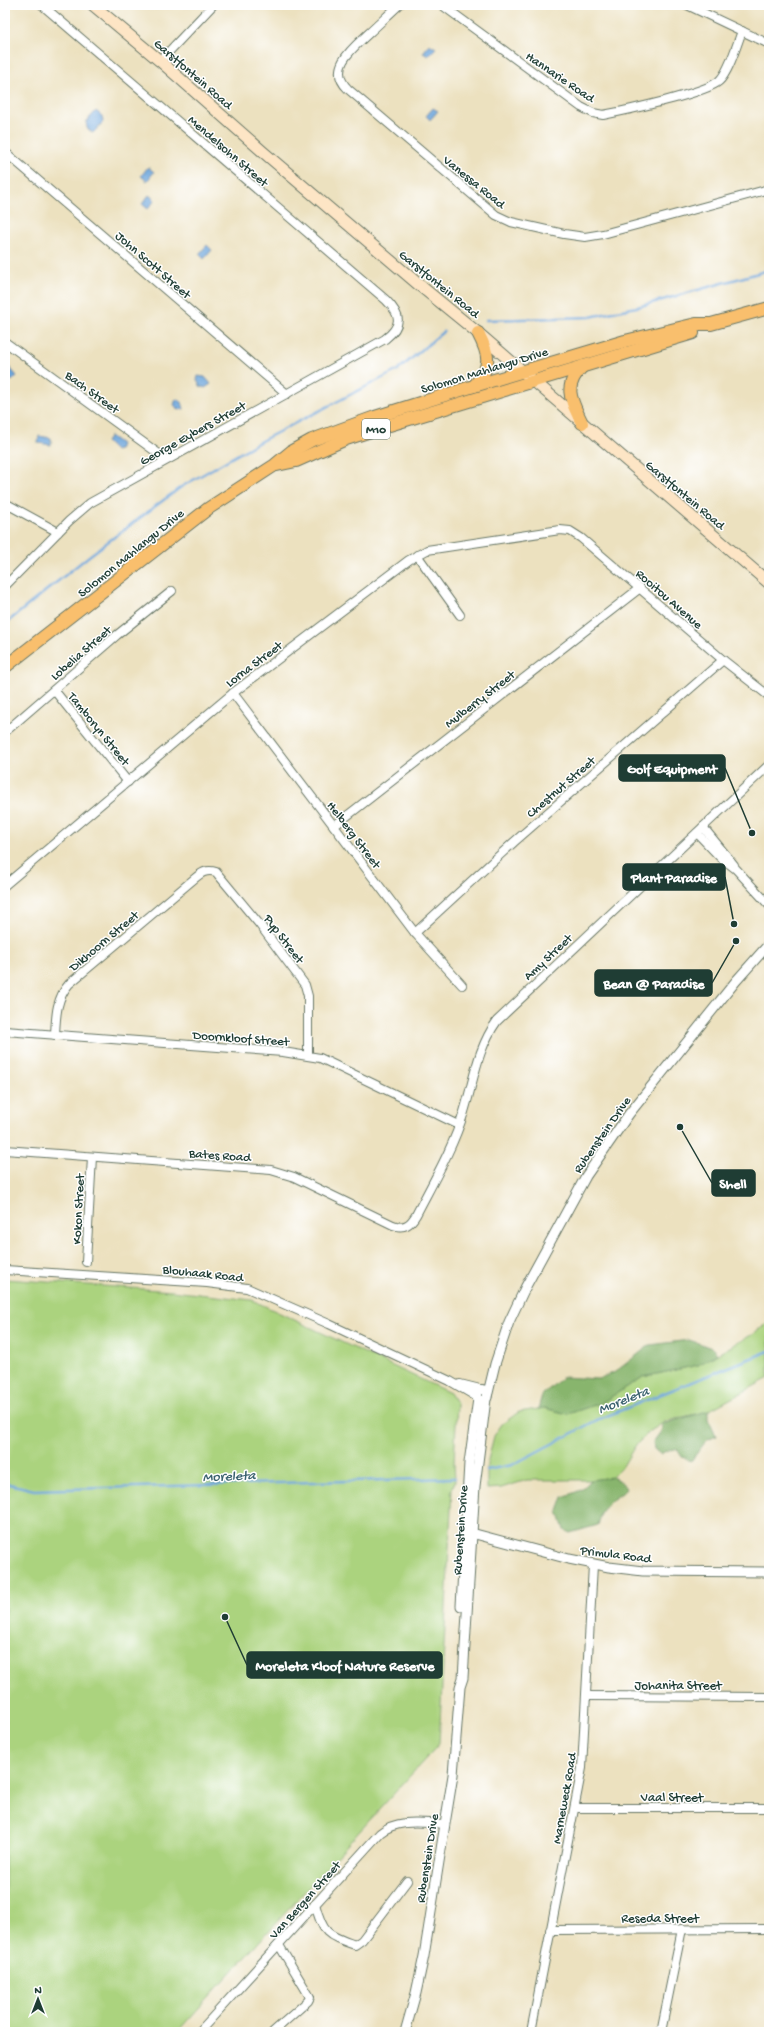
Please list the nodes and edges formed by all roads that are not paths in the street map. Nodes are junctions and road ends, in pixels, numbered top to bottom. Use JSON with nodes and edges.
{"nodes":[{"id":1,"x":42,"y":5,"type":"edge"},
{"id":2,"x":93,"y":5,"type":"edge"},
{"id":3,"x":213,"y":5,"type":"edge"},
{"id":4,"x":399,"y":5,"type":"edge"},
{"id":5,"x":442,"y":5,"type":"edge"},
{"id":6,"x":687,"y":5,"type":"edge"},
{"id":7,"x":742,"y":31,"type":"junction"},
{"id":8,"x":769,"y":44,"type":"edge"},
{"id":9,"x":160,"y":60,"type":"junction"},
{"id":10,"x":5,"y":152,"type":"edge"},
{"id":11,"x":769,"y":189,"type":"edge"},
{"id":12,"x":769,"y":308,"type":"edge"},
{"id":13,"x":398,"y":316,"type":"joint"},
{"id":14,"x":711,"y":324,"type":"junction"},
{"id":15,"x":478,"y":333,"type":"junction"},
{"id":16,"x":5,"y":342,"type":"edge"},
{"id":17,"x":584,"y":365,"type":"junction"},
{"id":18,"x":522,"y":371,"type":"junction"},
{"id":19,"x":534,"y":381,"type":"junction"},
{"id":20,"x":474,"y":386,"type":"junction"},
{"id":21,"x":287,"y":394,"type":"junction"},
{"id":22,"x":582,"y":423,"type":"junction"},
{"id":23,"x":166,"y":459,"type":"junction"},
{"id":24,"x":275,"y":465,"type":"junction"},
{"id":25,"x":5,"y":503,"type":"edge"},
{"id":26,"x":58,"y":532,"type":"junction"},
{"id":27,"x":551,"y":532,"type":"joint"},
{"id":28,"x":417,"y":555,"type":"junction"},
{"id":29,"x":769,"y":583,"type":"edge"},
{"id":30,"x":5,"y":586,"type":"edge"},
{"id":31,"x":640,"y":588,"type":"junction"},
{"id":32,"x":172,"y":591,"type":"dead end"},
{"id":33,"x":460,"y":615,"type":"dead end"},
{"id":34,"x":723,"y":660,"type":"junction"},
{"id":35,"x":5,"y":667,"type":"edge"},
{"id":36,"x":54,"y":690,"type":"junction"},
{"id":37,"x":233,"y":693,"type":"junction"},
{"id":38,"x":769,"y":696,"type":"edge"},
{"id":39,"x":5,"y":732,"type":"edge"},
{"id":40,"x":769,"y":765,"type":"edge"},
{"id":41,"x":128,"y":782,"type":"junction"},
{"id":42,"x":334,"y":826,"type":"junction"},
{"id":43,"x":700,"y":830,"type":"junction"},
{"id":44,"x":194,"y":879,"type":"joint"},
{"id":45,"x":5,"y":885,"type":"edge"},
{"id":46,"x":769,"y":905,"type":"edge"},
{"id":47,"x":415,"y":933,"type":"junction"},
{"id":48,"x":769,"y":944,"type":"edge"},
{"id":49,"x":462,"y":985,"type":"dead end"},
{"id":50,"x":5,"y":1031,"type":"edge"},
{"id":51,"x":55,"y":1035,"type":"junction"},
{"id":52,"x":308,"y":1055,"type":"junction"},
{"id":53,"x":459,"y":1125,"type":"junction"},
{"id":54,"x":5,"y":1150,"type":"edge"},
{"id":55,"x":92,"y":1157,"type":"junction"},
{"id":56,"x":416,"y":1215,"type":"joint"},
{"id":57,"x":86,"y":1262,"type":"dead end"},
{"id":58,"x":5,"y":1270,"type":"edge"},
{"id":59,"x":482,"y":1394,"type":"junction"},
{"id":60,"x":468,"y":1531,"type":"junction"},
{"id":61,"x":593,"y":1565,"type":"junction"},
{"id":62,"x":769,"y":1572,"type":"edge"},
{"id":63,"x":587,"y":1696,"type":"junction"},
{"id":64,"x":769,"y":1697,"type":"edge"},
{"id":65,"x":575,"y":1808,"type":"junction"},
{"id":66,"x":769,"y":1808,"type":"edge"},
{"id":67,"x":445,"y":1824,"type":"junction"},
{"id":68,"x":407,"y":1881,"type":"dead end"},
{"id":69,"x":316,"y":1904,"type":"junction"},
{"id":70,"x":682,"y":1929,"type":"junction"},
{"id":71,"x":769,"y":1929,"type":"edge"},
{"id":72,"x":550,"y":1930,"type":"junction"},
{"id":73,"x":279,"y":1945,"type":"junction"},
{"id":74,"x":202,"y":2029,"type":"edge"},
{"id":75,"x":212,"y":2032,"type":"edge"},
{"id":76,"x":272,"y":2032,"type":"edge"},
{"id":77,"x":405,"y":2032,"type":"edge"},
{"id":78,"x":531,"y":2032,"type":"edge"},
{"id":79,"x":662,"y":2032,"type":"edge"}],
"edges":[{"from":1,"to":13,"type":"street","name":"Mendelsohn Street"},
{"from":2,"to":9,"type":"main road","name":"Garstfontein Road"},
{"from":3,"to":9,"type":"street"},
{"from":4,"to":11,"type":"street","name":"Vanessa Road"},
{"from":5,"to":7,"type":"street","name":"Hannarie Road"},
{"from":6,"to":7,"type":"street"},
{"from":7,"to":8,"type":"street"},
{"from":9,"to":15,"type":"main road","name":"Garstfontein Road"},
{"from":10,"to":21,"type":"street","name":"John Scott Street"},
{"from":12,"to":14,"type":"main road","name":"Solomon Mahlangu Drive"},
{"from":13,"to":21,"type":"street","name":"George Eybers Street"},
{"from":14,"to":17,"type":"main road","name":"Solomon Mahlangu Drive"},
{"from":14,"to":18,"type":"main road","name":"Solomon Mahlangu Drive"},
{"from":15,"to":18,"type":"main road","name":"Garstfontein Road"},
{"from":15,"to":20,"type":"main road"},
{"from":16,"to":23,"type":"street","name":"Bach Street"},
{"from":17,"to":19,"type":"main road","name":"Solomon Mahlangu Drive"},
{"from":17,"to":22,"type":"main road"},
{"from":18,"to":19,"type":"main road","name":"Garstfontein Road"},
{"from":18,"to":20,"type":"main road","name":"Solomon Mahlangu Drive","number":"M10"},
{"from":19,"to":22,"type":"main road","name":"Garstfontein Road"},
{"from":19,"to":24,"type":"main road","name":"Solomon Mahlangu Drive","number":"M10"},
{"from":20,"to":24,"type":"main road","name":"Solomon Mahlangu Drive","number":"M10"},
{"from":21,"to":23,"type":"street","name":"George Eybers Street"},
{"from":22,"to":29,"type":"main road","name":"Garstfontein Road"},
{"from":23,"to":26,"type":"street","name":"George Eybers Street"},
{"from":24,"to":35,"type":"main road","name":"Solomon Mahlangu Drive"},
{"from":25,"to":26,"type":"street"},
{"from":26,"to":30,"type":"street","name":"George Eybers Street"},
{"from":27,"to":28,"type":"street","name":"Lorna Street"},
{"from":27,"to":31,"type":"street","name":"Rooitou Avenue"},
{"from":28,"to":33,"type":"street"},
{"from":28,"to":37,"type":"street","name":"Lorna Street"},
{"from":31,"to":34,"type":"street","name":"Rooitou Avenue"},
{"from":31,"to":42,"type":"street","name":"Mulberry Street"},
{"from":32,"to":36,"type":"street","name":"Lobelia Street"},
{"from":34,"to":38,"type":"street","name":"Rooitou Avenue"},
{"from":34,"to":47,"type":"street","name":"Chestnut Street"},
{"from":36,"to":39,"type":"street","name":"Lobelia Street"},
{"from":36,"to":41,"type":"street","name":"Tamboryn Street"},
{"from":37,"to":41,"type":"street","name":"Lorna Street"},
{"from":37,"to":42,"type":"street","name":"Helberg Street"},
{"from":40,"to":43,"type":"street","name":"Amy Street"},
{"from":41,"to":45,"type":"street","name":"Lorna Street"},
{"from":42,"to":47,"type":"street","name":"Helberg Street"},
{"from":43,"to":46,"type":"street"},
{"from":43,"to":53,"type":"street","name":"Amy Street"},
{"from":44,"to":51,"type":"street","name":"Dikhoorn Street"},
{"from":44,"to":52,"type":"street","name":"Pyp Street"},
{"from":47,"to":49,"type":"street","name":"Helberg Street"},
{"from":48,"to":59,"type":"street","name":"Rubenstein Drive"},
{"from":50,"to":51,"type":"street","name":"Doornkloof Street"},
{"from":51,"to":52,"type":"street","name":"Doornkloof Street"},
{"from":52,"to":53,"type":"street","name":"Doornkloof Street"},
{"from":53,"to":56,"type":"street","name":"Amy Street"},
{"from":54,"to":55,"type":"street","name":"Bates Road"},
{"from":55,"to":56,"type":"street","name":"Bates Road"},
{"from":55,"to":57,"type":"street","name":"Kokon Street"},
{"from":58,"to":59,"type":"street","name":"Blouhaak Road"},
{"from":59,"to":60,"type":"street","name":"Rubenstein Drive"},
{"from":60,"to":61,"type":"street","name":"Primula Road"},
{"from":60,"to":67,"type":"street","name":"Rubenstein Drive"},
{"from":61,"to":62,"type":"street","name":"Primula Road"},
{"from":61,"to":63,"type":"street","name":"Marneweck Road"},
{"from":63,"to":64,"type":"street","name":"Johanita Street"},
{"from":63,"to":65,"type":"street","name":"Marneweck Road"},
{"from":65,"to":66,"type":"street","name":"Vaal Street"},
{"from":65,"to":72,"type":"street","name":"Marneweck Road"},
{"from":67,"to":69,"type":"street","name":"Van Bergen Street"},
{"from":67,"to":77,"type":"street","name":"Rubenstein Drive"},
{"from":68,"to":69,"type":"street"},
{"from":69,"to":73,"type":"street","name":"Van Bergen Street"},
{"from":70,"to":71,"type":"street","name":"Reseda Street"},
{"from":70,"to":72,"type":"street","name":"Reseda Street"},
{"from":70,"to":79,"type":"street"},
{"from":72,"to":78,"type":"street","name":"Marneweck Road"},
{"from":73,"to":74,"type":"street","name":"Van Bergen Street"},
{"from":73,"to":76,"type":"street"},
{"from":74,"to":75,"type":"street"}]}
